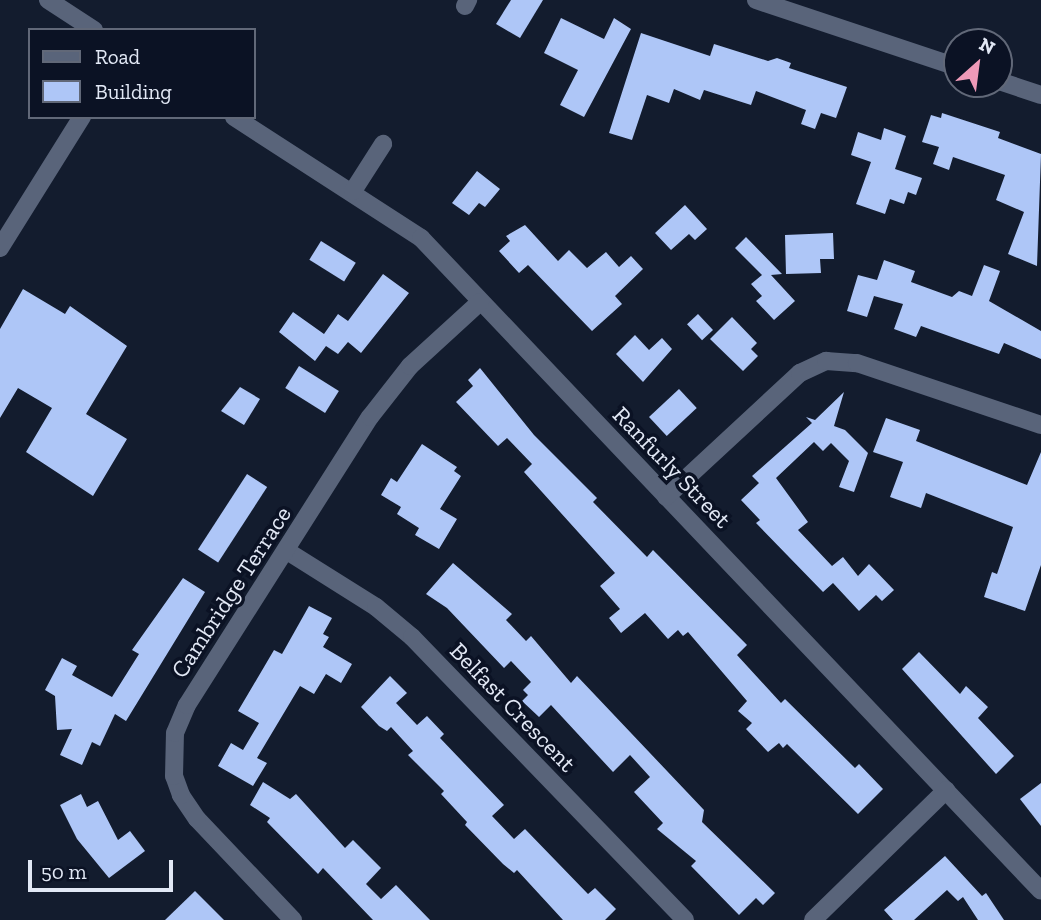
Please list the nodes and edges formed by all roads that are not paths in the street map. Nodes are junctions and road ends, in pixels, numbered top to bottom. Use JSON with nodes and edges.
{"nodes":[{"id":1,"x":48,"y":0,"type":"edge"},
{"id":2,"x":756,"y":0,"type":"edge"},
{"id":3,"x":91,"y":28,"type":"edge"},
{"id":4,"x":943,"y":62,"type":"edge"},
{"id":5,"x":1013,"y":86,"type":"edge"},
{"id":6,"x":1041,"y":95,"type":"edge"},
{"id":7,"x":81,"y":119,"type":"edge"},
{"id":8,"x":237,"y":119,"type":"edge"},
{"id":9,"x":383,"y":144,"type":"dead end"},
{"id":10,"x":353,"y":191,"type":"junction"},
{"id":11,"x":0,"y":248,"type":"edge"},
{"id":12,"x":480,"y":302,"type":"junction"},
{"id":13,"x":1041,"y":425,"type":"edge"},
{"id":14,"x":667,"y":497,"type":"junction"},
{"id":15,"x":287,"y":551,"type":"junction"},
{"id":16,"x":946,"y":790,"type":"junction"},
{"id":17,"x":1041,"y":891,"type":"edge"},
{"id":18,"x":293,"y":920,"type":"edge"},
{"id":19,"x":685,"y":920,"type":"edge"},
{"id":20,"x":813,"y":920,"type":"edge"}],
"edges":[{"from":1,"to":3,"type":"street"},
{"from":2,"to":4,"type":"street"},
{"from":5,"to":6,"type":"street"},
{"from":7,"to":11,"type":"street"},
{"from":8,"to":10,"type":"street","name":"Ranfurly Street"},
{"from":9,"to":10,"type":"street"},
{"from":10,"to":12,"type":"street","name":"Ranfurly Street"},
{"from":12,"to":14,"type":"street","name":"Ranfurly Street"},
{"from":12,"to":15,"type":"street","name":"Cambridge Terrace"},
{"from":13,"to":14,"type":"street"},
{"from":14,"to":16,"type":"street","name":"Ranfurly Street"},
{"from":15,"to":18,"type":"street","name":"Cambridge Terrace"},
{"from":15,"to":19,"type":"street","name":"Belfast Crescent"},
{"from":16,"to":17,"type":"street","name":"Ranfurly Street"},
{"from":16,"to":20,"type":"street"}]}
